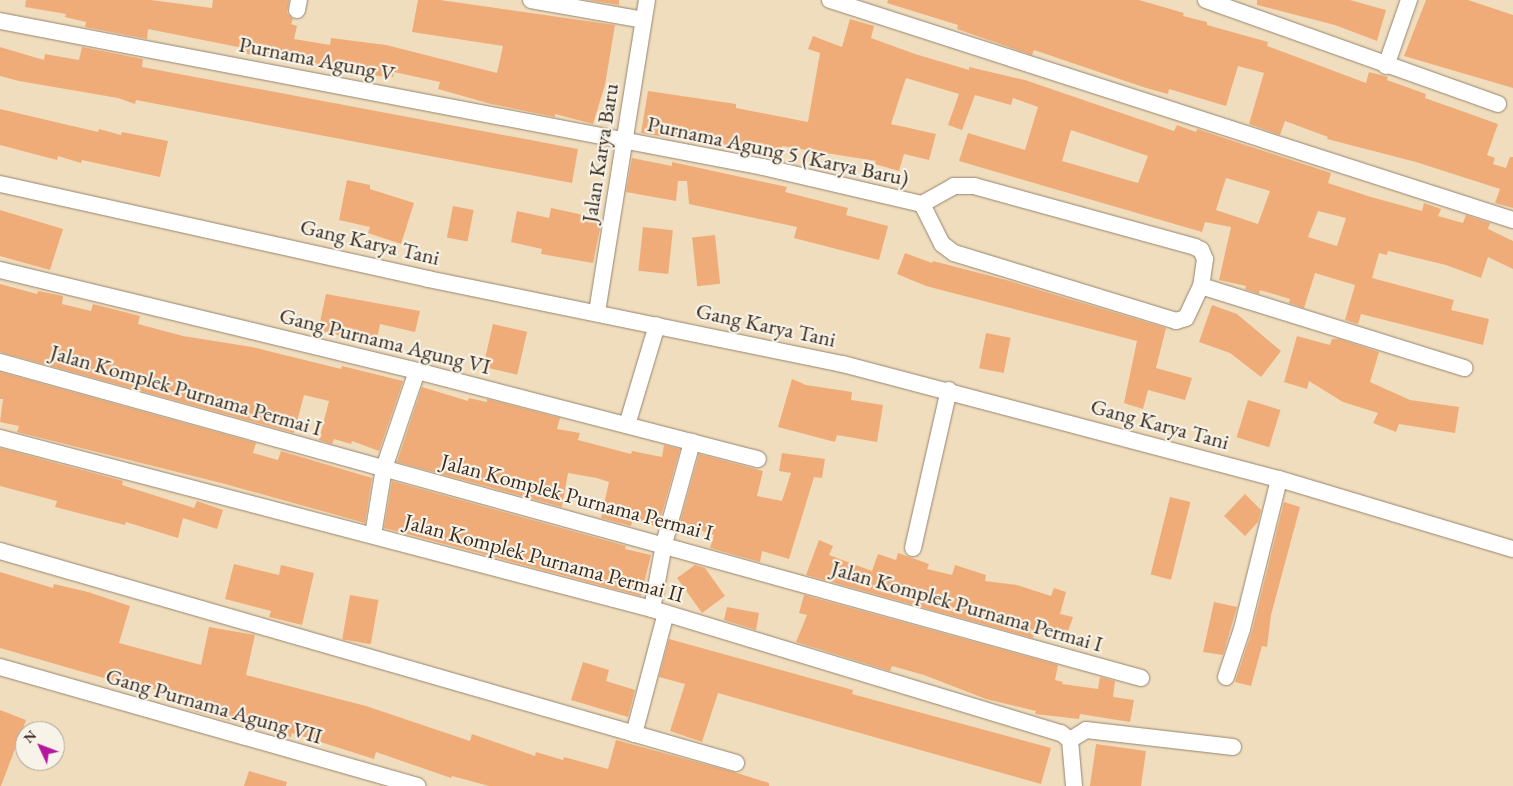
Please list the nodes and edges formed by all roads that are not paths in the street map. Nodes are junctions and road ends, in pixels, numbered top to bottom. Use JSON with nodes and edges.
{"nodes":[{"id":1,"x":531,"y":0,"type":"edge"},
{"id":2,"x":646,"y":0,"type":"edge"},
{"id":3,"x":830,"y":0,"type":"edge"},
{"id":4,"x":1206,"y":0,"type":"edge"},
{"id":5,"x":1409,"y":0,"type":"edge"},
{"id":6,"x":643,"y":20,"type":"junction"},
{"id":7,"x":0,"y":21,"type":"edge"},
{"id":8,"x":1386,"y":66,"type":"junction"},
{"id":9,"x":1498,"y":104,"type":"dead end"},
{"id":10,"x":624,"y":142,"type":"junction"},
{"id":11,"x":0,"y":184,"type":"edge"},
{"id":12,"x":922,"y":204,"type":"junction"},
{"id":13,"x":1513,"y":220,"type":"edge"},
{"id":14,"x":0,"y":270,"type":"edge"},
{"id":15,"x":1201,"y":286,"type":"junction"},
{"id":16,"x":597,"y":312,"type":"junction"},
{"id":17,"x":657,"y":325,"type":"junction"},
{"id":18,"x":0,"y":362,"type":"edge"},
{"id":19,"x":1465,"y":368,"type":"dead end"},
{"id":20,"x":417,"y":371,"type":"junction"},
{"id":21,"x":949,"y":390,"type":"junction"},
{"id":22,"x":628,"y":425,"type":"junction"},
{"id":23,"x":0,"y":438,"type":"edge"},
{"id":24,"x":692,"y":442,"type":"junction"},
{"id":25,"x":758,"y":459,"type":"dead end"},
{"id":26,"x":384,"y":468,"type":"junction"},
{"id":27,"x":1279,"y":479,"type":"junction"},
{"id":28,"x":373,"y":536,"type":"junction"},
{"id":29,"x":664,"y":544,"type":"junction"},
{"id":30,"x":913,"y":548,"type":"dead end"},
{"id":31,"x":1513,"y":549,"type":"edge"},
{"id":32,"x":0,"y":551,"type":"edge"},
{"id":33,"x":659,"y":611,"type":"junction"},
{"id":34,"x":0,"y":667,"type":"edge"},
{"id":35,"x":1226,"y":677,"type":"dead end"},
{"id":36,"x":1141,"y":678,"type":"dead end"},
{"id":37,"x":634,"y":734,"type":"junction"},
{"id":38,"x":1070,"y":740,"type":"junction"},
{"id":39,"x":1233,"y":746,"type":"dead end"},
{"id":40,"x":736,"y":763,"type":"dead end"},
{"id":41,"x":417,"y":786,"type":"edge"},
{"id":42,"x":1074,"y":786,"type":"edge"}],
"edges":[{"from":1,"to":6,"type":"street"},
{"from":2,"to":6,"type":"street","name":"Jalan Karya Baru"},
{"from":3,"to":13,"type":"street"},
{"from":4,"to":8,"type":"street"},
{"from":5,"to":8,"type":"street"},
{"from":6,"to":10,"type":"street","name":"Jalan Karya Baru"},
{"from":7,"to":10,"type":"street","name":"Purnama Agung V"},
{"from":8,"to":9,"type":"street"},
{"from":10,"to":12,"type":"street","name":"Purnama Agung 5 (Karya Baru)"},
{"from":10,"to":16,"type":"street","name":"Jalan Karya Baru"},
{"from":11,"to":16,"type":"street","name":"Gang Karya Tani"},
{"from":12,"to":15,"type":"street","name":"Purnama Agung 5 (Karya Baru)"},
{"from":12,"to":15,"type":"street","name":"Purnama Agung 5 (Karya Baru)"},
{"from":14,"to":20,"type":"street","name":"Gang Purnama Agung VI"},
{"from":15,"to":19,"type":"street"},
{"from":16,"to":17,"type":"street","name":"Gang Karya Tani"},
{"from":17,"to":21,"type":"street","name":"Gang Karya Tani"},
{"from":17,"to":22,"type":"street"},
{"from":18,"to":26,"type":"street","name":"Jalan Komplek Purnama Permai I"},
{"from":20,"to":22,"type":"street","name":"Gang Purnama Agung VI"},
{"from":20,"to":26,"type":"street"},
{"from":21,"to":27,"type":"street","name":"Gang Karya Tani"},
{"from":21,"to":30,"type":"street"},
{"from":22,"to":24,"type":"street","name":"Gang Purnama Agung VI"},
{"from":23,"to":28,"type":"street","name":"Jalan Komplek Purnama Permai II"},
{"from":24,"to":25,"type":"street","name":"Gang Purnama Agung VI"},
{"from":24,"to":29,"type":"street"},
{"from":26,"to":28,"type":"street"},
{"from":26,"to":29,"type":"street","name":"Jalan Komplek Purnama Permai I"},
{"from":27,"to":31,"type":"street","name":"Gang Karya Tani"},
{"from":27,"to":35,"type":"street"},
{"from":28,"to":33,"type":"street","name":"Jalan Komplek Purnama Permai II"},
{"from":29,"to":33,"type":"street"},
{"from":29,"to":36,"type":"street","name":"Jalan Komplek Purnama Permai I"},
{"from":32,"to":37,"type":"street"},
{"from":33,"to":37,"type":"street"},
{"from":33,"to":38,"type":"street","name":"Jalan Komplek Purnama Permai II"},
{"from":34,"to":41,"type":"street","name":"Gang Purnama Agung VII"},
{"from":37,"to":40,"type":"street"},
{"from":38,"to":39,"type":"street"},
{"from":38,"to":42,"type":"street"}]}
